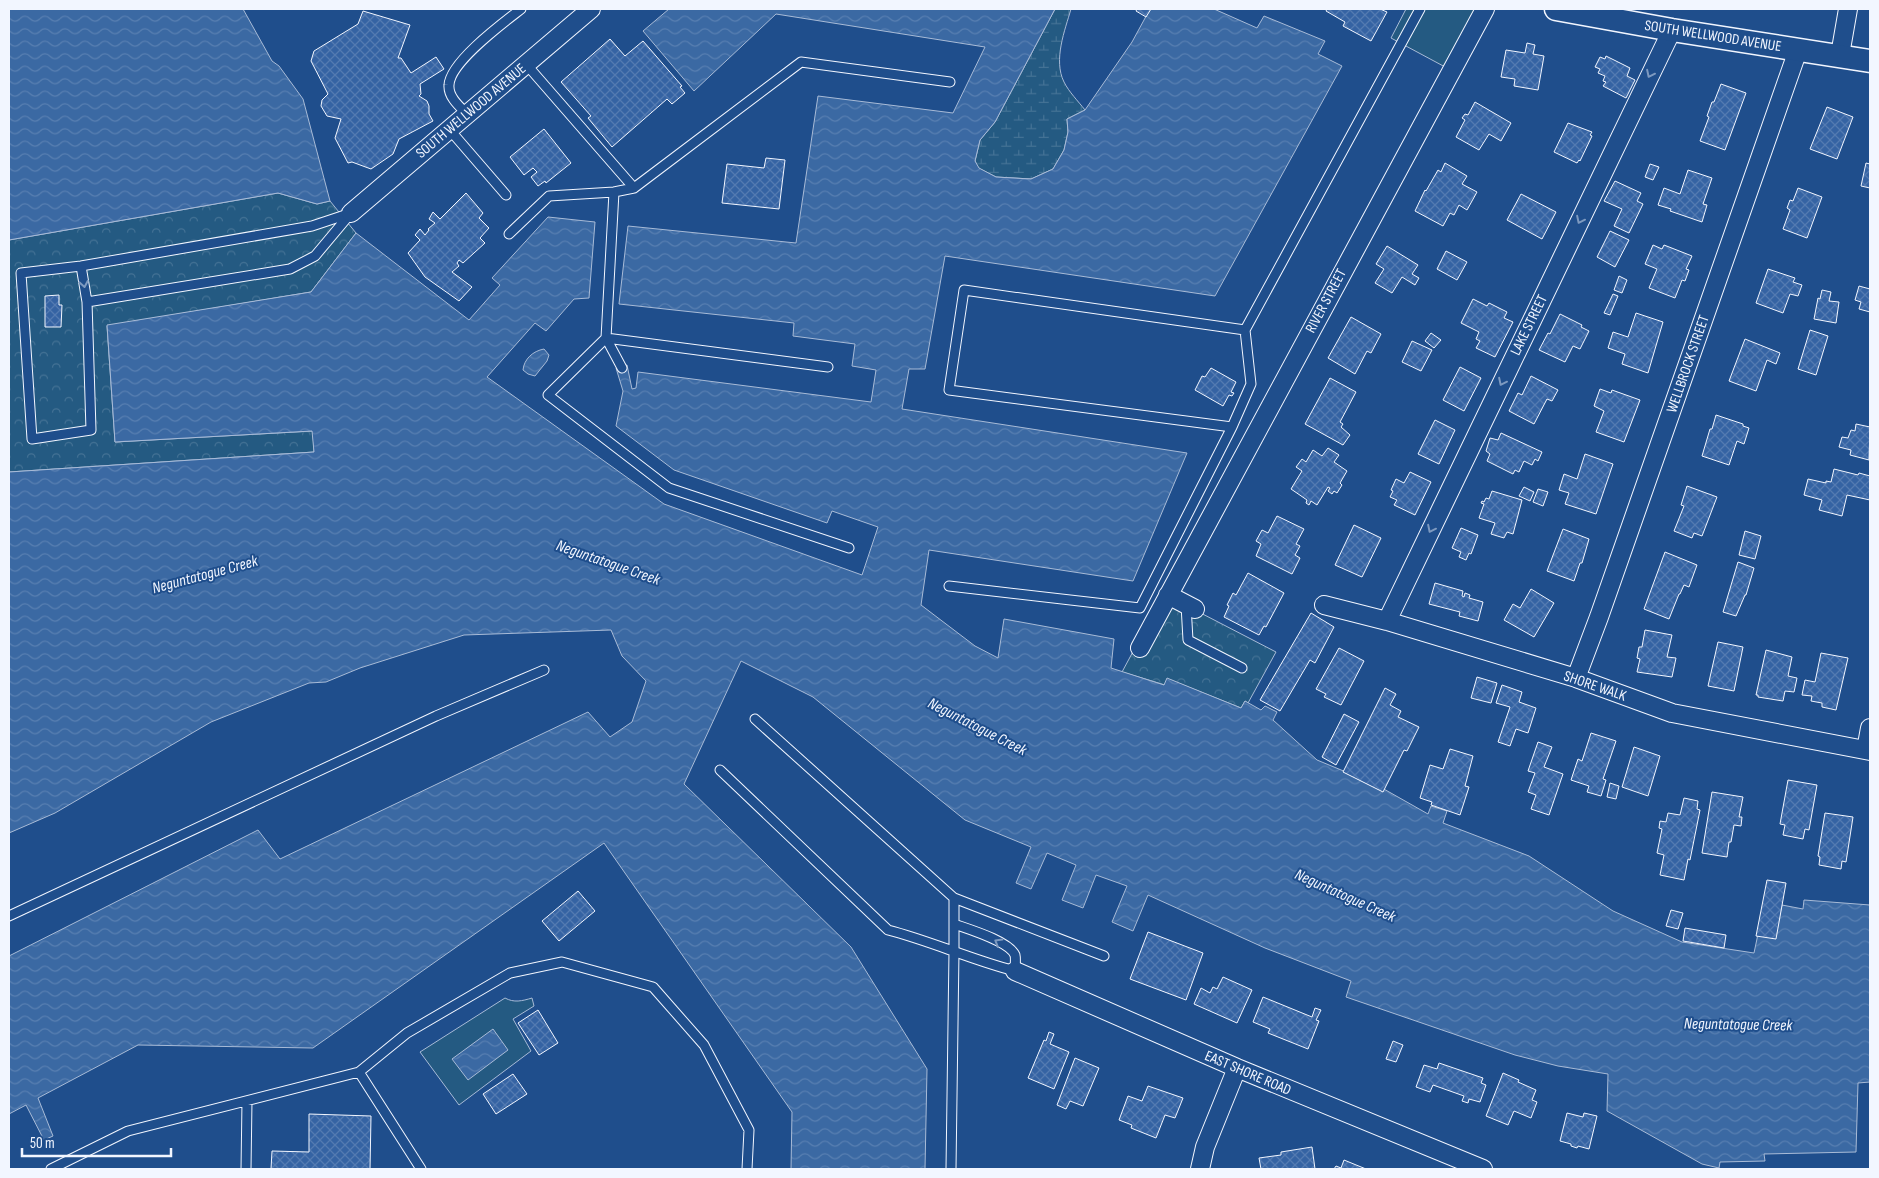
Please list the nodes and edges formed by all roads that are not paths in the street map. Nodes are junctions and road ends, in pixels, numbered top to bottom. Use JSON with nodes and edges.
{"nodes":[{"id":1,"x":521,"y":9,"type":"edge"},
{"id":2,"x":591,"y":9,"type":"edge"},
{"id":3,"x":1420,"y":9,"type":"edge"},
{"id":4,"x":1485,"y":9,"type":"edge"},
{"id":5,"x":1556,"y":9,"type":"edge"},
{"id":6,"x":1848,"y":9,"type":"edge"},
{"id":7,"x":1614,"y":14,"type":"edge"},
{"id":8,"x":1672,"y":30,"type":"junction"},
{"id":9,"x":1798,"y":50,"type":"junction"},
{"id":10,"x":1840,"y":56,"type":"junction"},
{"id":11,"x":1870,"y":61,"type":"edge"},
{"id":12,"x":526,"y":64,"type":"junction"},
{"id":13,"x":950,"y":82,"type":"dead end"},
{"id":14,"x":467,"y":114,"type":"junction"},
{"id":15,"x":449,"y":129,"type":"junction"},
{"id":16,"x":634,"y":188,"type":"junction"},
{"id":17,"x":614,"y":192,"type":"junction"},
{"id":18,"x":506,"y":195,"type":"dead end"},
{"id":19,"x":351,"y":213,"type":"junction"},
{"id":20,"x":509,"y":234,"type":"dead end"},
{"id":21,"x":81,"y":266,"type":"junction"},
{"id":22,"x":87,"y":302,"type":"junction"},
{"id":23,"x":1245,"y":330,"type":"junction"},
{"id":24,"x":606,"y":338,"type":"junction"},
{"id":25,"x":828,"y":367,"type":"dead end"},
{"id":26,"x":622,"y":368,"type":"dead end"},
{"id":27,"x":1232,"y":427,"type":"junction"},
{"id":28,"x":849,"y":548,"type":"dead end"},
{"id":29,"x":949,"y":586,"type":"dead end"},
{"id":30,"x":1168,"y":595,"type":"junction"},
{"id":31,"x":1324,"y":605,"type":"dead end"},
{"id":32,"x":1191,"y":606,"type":"joint"},
{"id":33,"x":1387,"y":621,"type":"junction"},
{"id":34,"x":1140,"y":648,"type":"dead end"},
{"id":35,"x":1242,"y":668,"type":"dead end"},
{"id":36,"x":544,"y":670,"type":"dead end"},
{"id":37,"x":1576,"y":678,"type":"junction"},
{"id":38,"x":755,"y":719,"type":"dead end"},
{"id":39,"x":1870,"y":728,"type":"edge"},
{"id":40,"x":1868,"y":750,"type":"edge"},
{"id":41,"x":720,"y":770,"type":"dead end"},
{"id":42,"x":954,"y":898,"type":"junction"},
{"id":43,"x":9,"y":916,"type":"edge"},
{"id":44,"x":954,"y":924,"type":"junction"},
{"id":45,"x":954,"y":951,"type":"junction"},
{"id":46,"x":1104,"y":956,"type":"dead end"},
{"id":47,"x":1015,"y":971,"type":"junction"},
{"id":48,"x":1236,"y":1068,"type":"junction"},
{"id":49,"x":359,"y":1072,"type":"junction"},
{"id":50,"x":246,"y":1102,"type":"junction"},
{"id":51,"x":1475,"y":1168,"type":"edge"},
{"id":52,"x":51,"y":1169,"type":"edge"},
{"id":53,"x":246,"y":1169,"type":"edge"},
{"id":54,"x":421,"y":1169,"type":"edge"},
{"id":55,"x":747,"y":1169,"type":"edge"},
{"id":56,"x":951,"y":1169,"type":"edge"},
{"id":57,"x":1200,"y":1169,"type":"edge"}],
"edges":[{"from":1,"to":14,"type":"lane"},
{"from":2,"to":12,"type":"street","name":"SOUTH WELLWOOD AVENUE"},
{"from":3,"to":23,"type":"lane"},
{"from":4,"to":30,"type":"street","name":"RIVER STREET"},
{"from":5,"to":7,"type":"street","name":"SOUTH WELLWOOD AVENUE"},
{"from":6,"to":10,"type":"street"},
{"from":7,"to":8,"type":"street","name":"SOUTH WELLWOOD AVENUE"},
{"from":8,"to":9,"type":"street","name":"SOUTH WELLWOOD AVENUE"},
{"from":8,"to":33,"type":"street","name":"LAKE STREET","one_way":true},
{"from":9,"to":10,"type":"street","name":"SOUTH WELLWOOD AVENUE"},
{"from":9,"to":37,"type":"street","name":"WELLBROCK STREET"},
{"from":10,"to":11,"type":"street","name":"SOUTH WELLWOOD AVENUE"},
{"from":12,"to":14,"type":"street","name":"SOUTH WELLWOOD AVENUE"},
{"from":12,"to":16,"type":"lane"},
{"from":13,"to":16,"type":"lane"},
{"from":14,"to":15,"type":"street","name":"SOUTH WELLWOOD AVENUE"},
{"from":15,"to":18,"type":"lane"},
{"from":15,"to":19,"type":"street","name":"SOUTH WELLWOOD AVENUE"},
{"from":16,"to":17,"type":"lane"},
{"from":17,"to":20,"type":"lane"},
{"from":17,"to":24,"type":"lane"},
{"from":19,"to":21,"type":"lane"},
{"from":19,"to":22,"type":"lane"},
{"from":21,"to":22,"type":"lane","one_way":true},
{"from":21,"to":22,"type":"lane"},
{"from":23,"to":27,"type":"lane"},
{"from":23,"to":27,"type":"lane"},
{"from":24,"to":25,"type":"lane"},
{"from":24,"to":26,"type":"lane"},
{"from":24,"to":28,"type":"lane"},
{"from":27,"to":29,"type":"lane"},
{"from":30,"to":32,"type":"street"},
{"from":30,"to":34,"type":"street","name":"RIVER STREET"},
{"from":31,"to":33,"type":"street","name":"SHORE WALK"},
{"from":32,"to":35,"type":"lane"},
{"from":33,"to":37,"type":"street","name":"SHORE WALK"},
{"from":36,"to":43,"type":"lane"},
{"from":37,"to":40,"type":"street","name":"SHORE WALK"},
{"from":38,"to":42,"type":"lane"},
{"from":39,"to":40,"type":"street"},
{"from":41,"to":45,"type":"lane"},
{"from":42,"to":44,"type":"lane"},
{"from":42,"to":46,"type":"lane"},
{"from":44,"to":45,"type":"lane"},
{"from":47,"to":44,"type":"lane","one_way":true},
{"from":45,"to":47,"type":"lane"},
{"from":45,"to":56,"type":"lane"},
{"from":47,"to":48,"type":"street","name":"EAST SHORE ROAD"},
{"from":48,"to":51,"type":"street","name":"EAST SHORE ROAD"},
{"from":48,"to":57,"type":"street"},
{"from":49,"to":50,"type":"lane"},
{"from":49,"to":54,"type":"lane"},
{"from":49,"to":55,"type":"lane"},
{"from":50,"to":52,"type":"lane"},
{"from":50,"to":53,"type":"lane"}]}
